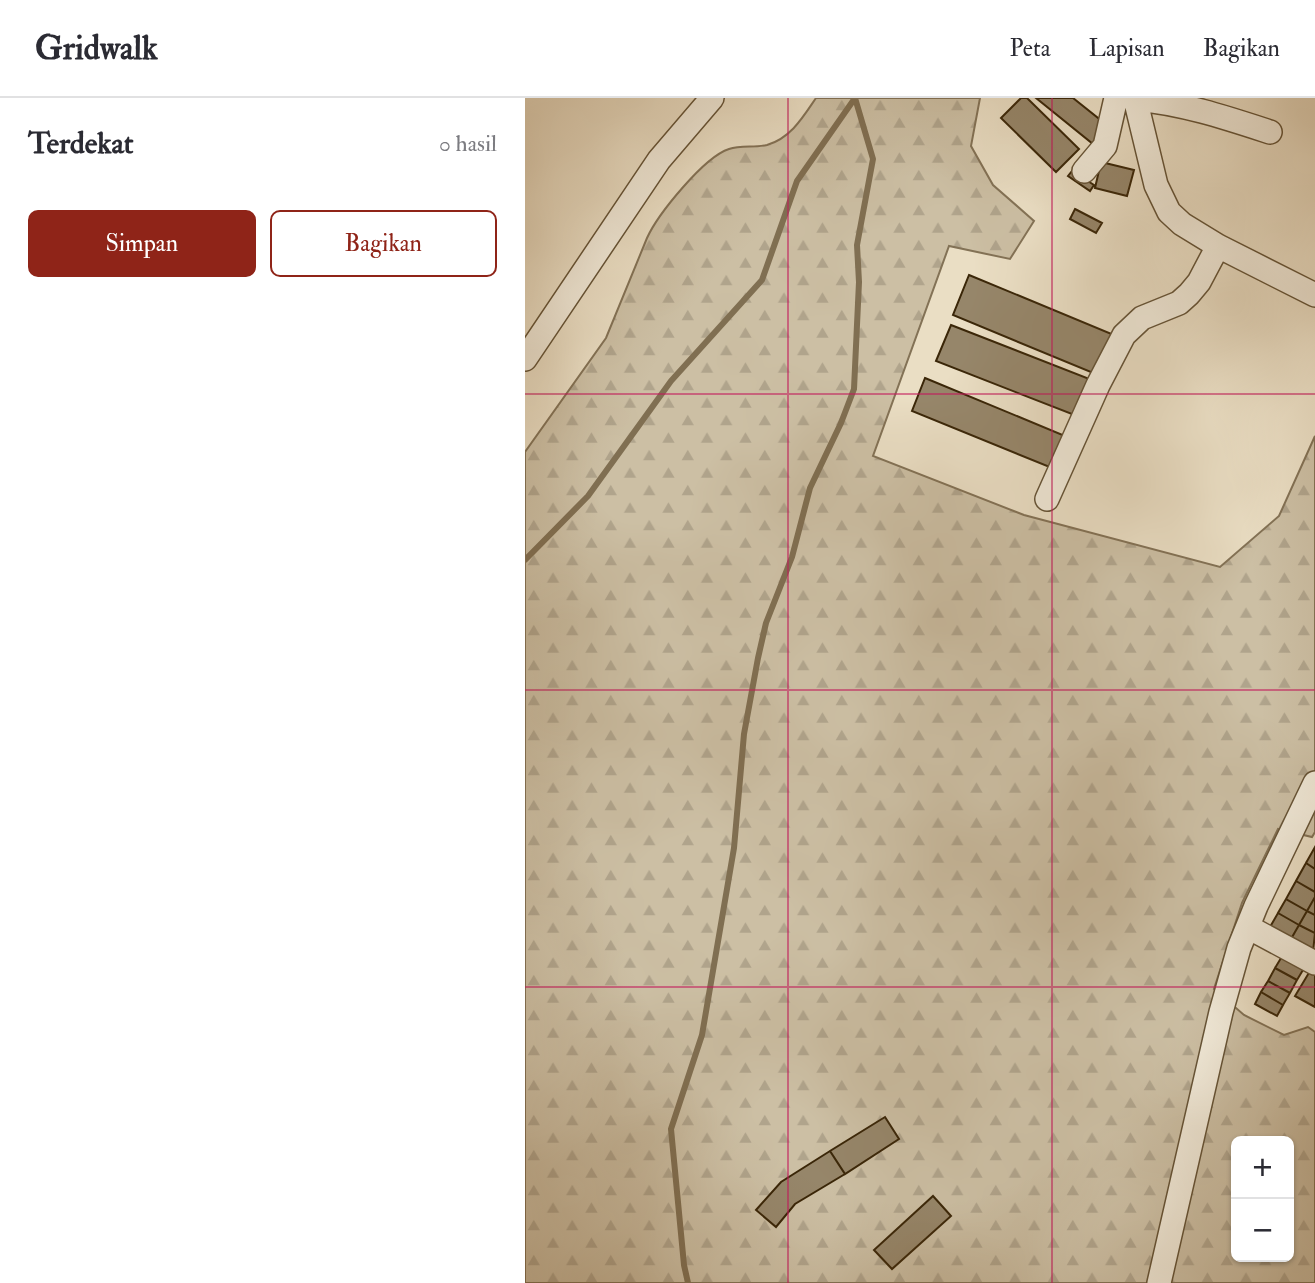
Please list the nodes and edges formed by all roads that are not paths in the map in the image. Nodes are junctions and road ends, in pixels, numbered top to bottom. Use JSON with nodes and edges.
{"nodes":[{"id":1,"x":712,"y":98,"type":"edge"},
{"id":2,"x":1116,"y":98,"type":"edge"},
{"id":3,"x":1136,"y":98,"type":"edge"},
{"id":4,"x":1270,"y":132,"type":"dead end"},
{"id":5,"x":1084,"y":171,"type":"dead end"},
{"id":6,"x":1218,"y":246,"type":"junction"},
{"id":7,"x":1315,"y":295,"type":"edge"},
{"id":8,"x":525,"y":359,"type":"edge"},
{"id":9,"x":1047,"y":499,"type":"dead end"},
{"id":10,"x":1315,"y":783,"type":"edge"},
{"id":11,"x":1248,"y":927,"type":"junction"},
{"id":12,"x":1315,"y":964,"type":"edge"},
{"id":13,"x":1159,"y":1283,"type":"edge"}],
"edges":[{"from":1,"to":8,"type":"street"},
{"from":2,"to":5,"type":"street"},
{"from":3,"to":4,"type":"street"},
{"from":3,"to":6,"type":"street"},
{"from":6,"to":7,"type":"street"},
{"from":6,"to":9,"type":"street"},
{"from":10,"to":11,"type":"street"},
{"from":11,"to":12,"type":"street"},
{"from":11,"to":13,"type":"street"}]}
